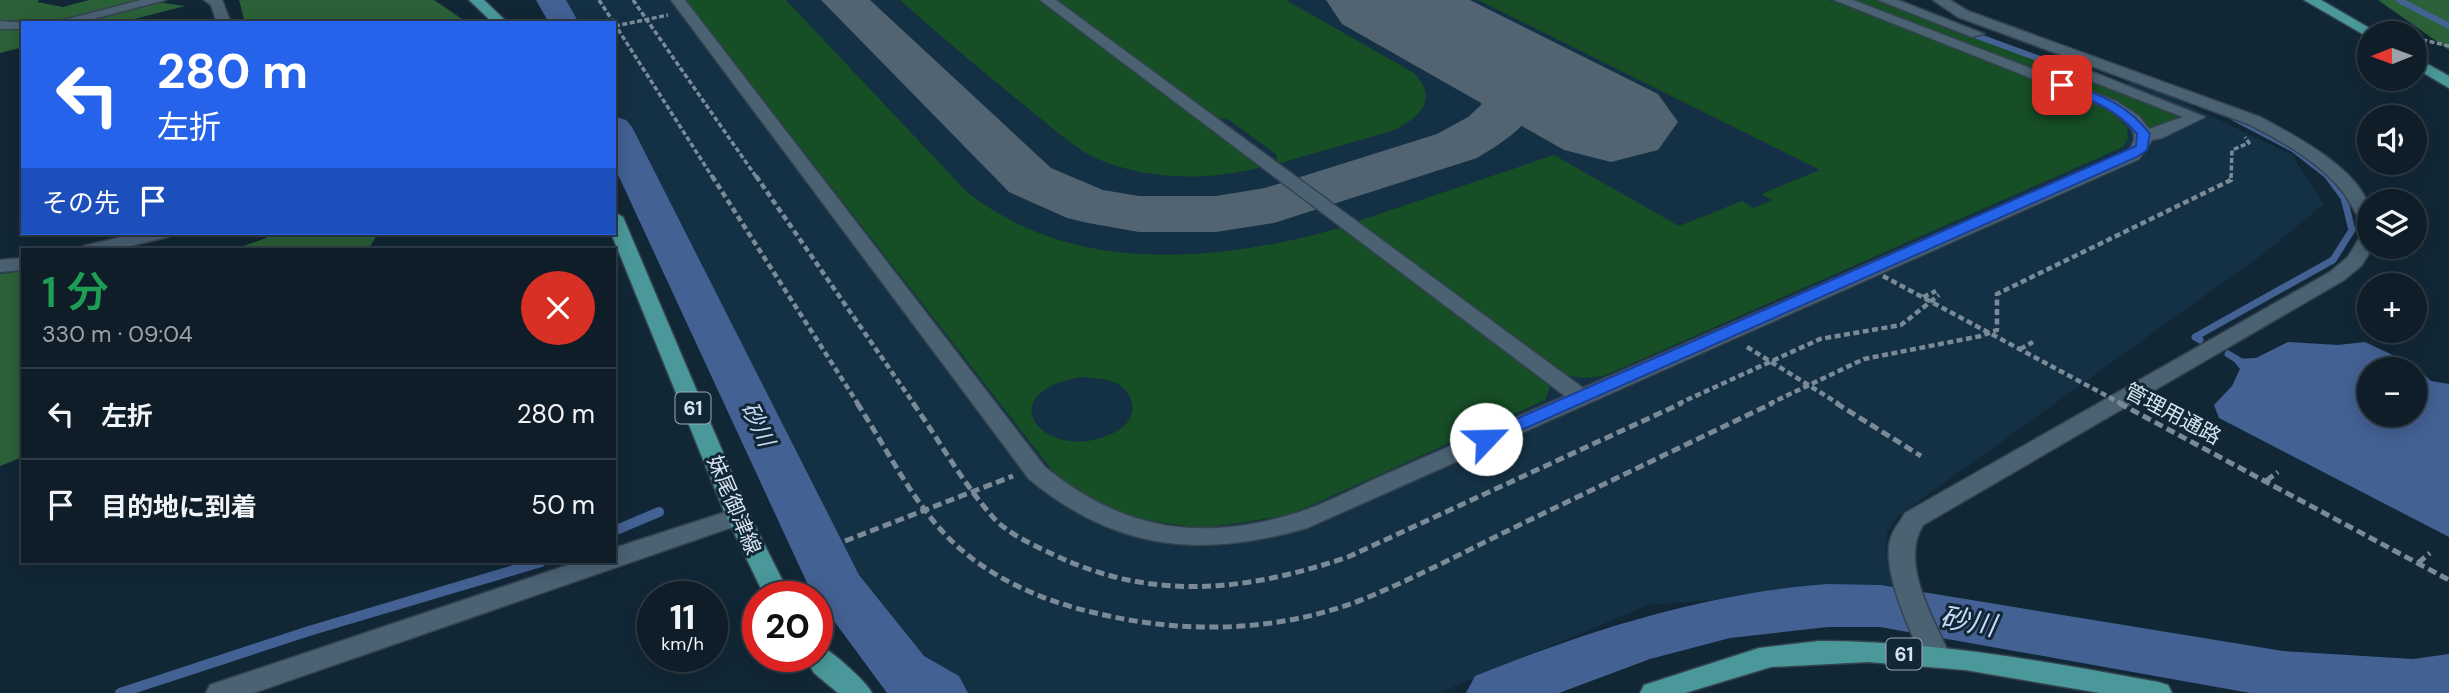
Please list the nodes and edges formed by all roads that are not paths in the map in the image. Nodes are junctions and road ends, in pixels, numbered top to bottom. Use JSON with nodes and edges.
{"nodes":[{"id":1,"x":159,"y":0,"type":"edge"},
{"id":2,"x":211,"y":0,"type":"edge"},
{"id":3,"x":476,"y":0,"type":"edge"},
{"id":4,"x":1047,"y":0,"type":"edge"},
{"id":5,"x":1841,"y":0,"type":"edge"},
{"id":6,"x":1885,"y":0,"type":"edge"},
{"id":7,"x":1940,"y":0,"type":"edge"},
{"id":8,"x":2311,"y":0,"type":"edge"},
{"id":9,"x":682,"y":6,"type":"edge"},
{"id":10,"x":68,"y":21,"type":"edge"},
{"id":11,"x":223,"y":21,"type":"edge"},
{"id":12,"x":499,"y":21,"type":"edge"},
{"id":13,"x":21,"y":24,"type":"edge"},
{"id":14,"x":0,"y":25,"type":"edge"},
{"id":15,"x":2357,"y":25,"type":"edge"},
{"id":16,"x":2103,"y":65,"type":"junction"},
{"id":17,"x":2427,"y":69,"type":"edge"},
{"id":18,"x":2449,"y":83,"type":"edge"},
{"id":19,"x":2121,"y":87,"type":"junction"},
{"id":20,"x":2144,"y":134,"type":"junction"},
{"id":21,"x":2357,"y":198,"type":"edge"},
{"id":22,"x":616,"y":222,"type":"edge"},
{"id":23,"x":153,"y":235,"type":"edge"},
{"id":24,"x":98,"y":248,"type":"edge"},
{"id":25,"x":2357,"y":258,"type":"edge"},
{"id":26,"x":21,"y":264,"type":"edge"},
{"id":27,"x":0,"y":266,"type":"edge"},
{"id":28,"x":1580,"y":397,"type":"junction"},
{"id":29,"x":738,"y":516,"type":"junction"},
{"id":30,"x":616,"y":557,"type":"edge"},
{"id":31,"x":602,"y":563,"type":"edge"},
{"id":32,"x":770,"y":581,"type":"edge"},
{"id":33,"x":1936,"y":656,"type":"junction"},
{"id":34,"x":832,"y":672,"type":"edge"},
{"id":35,"x":220,"y":693,"type":"edge"},
{"id":36,"x":858,"y":693,"type":"edge"},
{"id":37,"x":1656,"y":693,"type":"edge"},
{"id":38,"x":2158,"y":693,"type":"edge"}],
"edges":[{"from":1,"to":10,"type":"street"},
{"from":2,"to":11,"type":"street"},
{"from":3,"to":12,"type":"main road"},
{"from":4,"to":28,"type":"street"},
{"from":5,"to":20,"type":"street"},
{"from":6,"to":19,"type":"street"},
{"from":7,"to":16,"type":"street"},
{"from":8,"to":15,"type":"main road"},
{"from":9,"to":28,"type":"street"},
{"from":13,"to":14,"type":"street"},
{"from":16,"to":19,"type":"street"},
{"from":16,"to":21,"type":"street"},
{"from":17,"to":18,"type":"main road"},
{"from":19,"to":20,"type":"street"},
{"from":20,"to":28,"type":"street"},
{"from":22,"to":29,"type":"main road","name":"妹尾御津線","number":"61"},
{"from":23,"to":24,"type":"street"},
{"from":25,"to":33,"type":"street"},
{"from":26,"to":27,"type":"street"},
{"from":29,"to":30,"type":"street"},
{"from":29,"to":32,"type":"main road","name":"妹尾御津線","number":"61"},
{"from":31,"to":35,"type":"street"},
{"from":33,"to":37,"type":"main road","number":"61"},
{"from":33,"to":38,"type":"main road","number":"61"},
{"from":34,"to":36,"type":"main road"}]}
